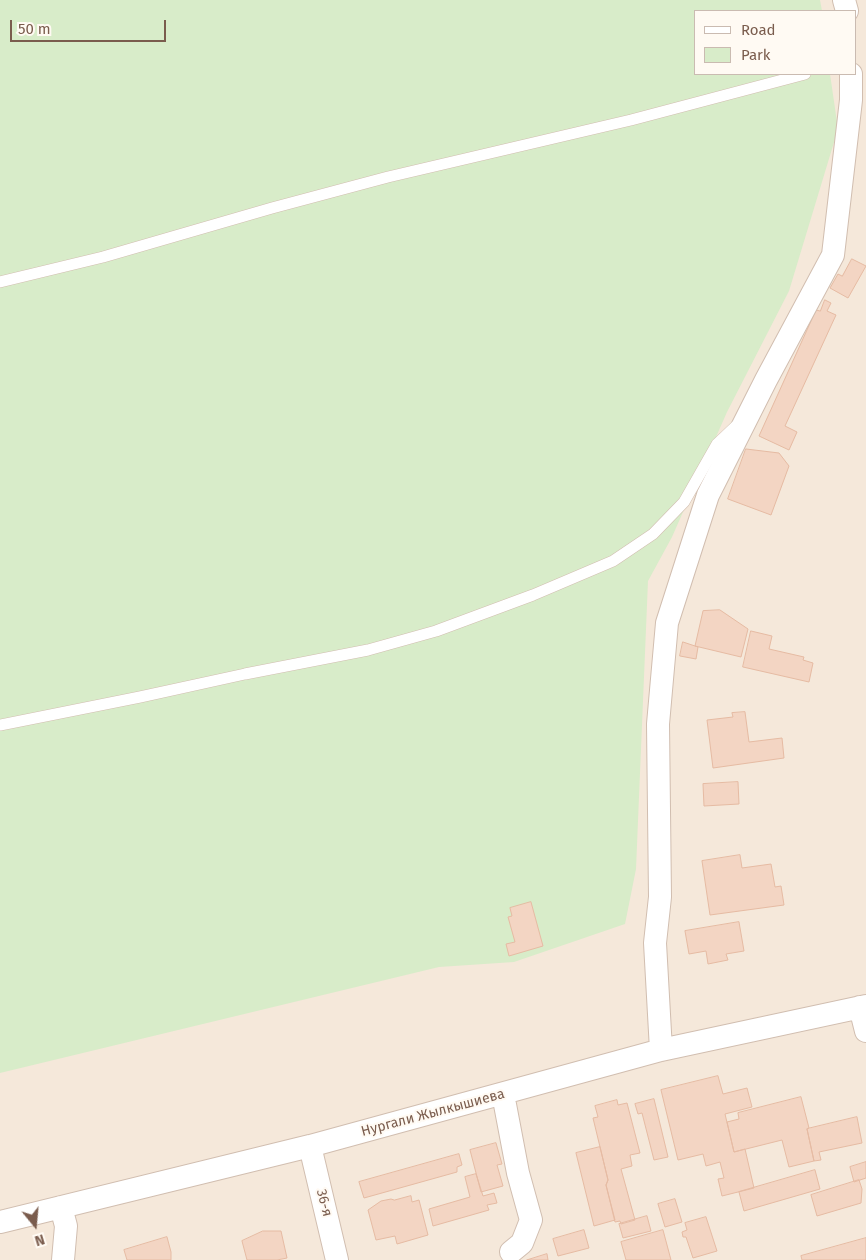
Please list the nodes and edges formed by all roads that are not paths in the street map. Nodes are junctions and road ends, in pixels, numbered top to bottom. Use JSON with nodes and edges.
{"nodes":[{"id":1,"x":801,"y":75,"type":"edge"},
{"id":2,"x":851,"y":75,"type":"edge"},
{"id":3,"x":0,"y":282,"type":"edge"},
{"id":4,"x":750,"y":412,"type":"junction"},
{"id":5,"x":0,"y":725,"type":"edge"},
{"id":6,"x":863,"y":1007,"type":"edge"},
{"id":7,"x":866,"y":1031,"type":"edge"},
{"id":8,"x":661,"y":1050,"type":"junction"},
{"id":9,"x":502,"y":1094,"type":"junction"},
{"id":10,"x":310,"y":1146,"type":"junction"},
{"id":11,"x":61,"y":1207,"type":"junction"},
{"id":12,"x":0,"y":1222,"type":"edge"},
{"id":13,"x":511,"y":1252,"type":"dead end"},
{"id":14,"x":62,"y":1260,"type":"edge"},
{"id":15,"x":337,"y":1260,"type":"edge"}],
"edges":[{"from":1,"to":3,"type":"lane"},
{"from":2,"to":4,"type":"street"},
{"from":4,"to":5,"type":"lane"},
{"from":4,"to":8,"type":"street"},
{"from":6,"to":7,"type":"street"},
{"from":6,"to":8,"type":"street","name":"Нургали Жылкышиева"},
{"from":8,"to":9,"type":"street","name":"Нургали Жылкышиева"},
{"from":9,"to":10,"type":"street","name":"Нургали Жылкышиева"},
{"from":9,"to":13,"type":"street"},
{"from":10,"to":11,"type":"street","name":"Нургали Жылкышиева"},
{"from":10,"to":15,"type":"street","name":"36-я"},
{"from":11,"to":12,"type":"street","name":"Нургали Жылкышиева"},
{"from":11,"to":14,"type":"street"}]}
